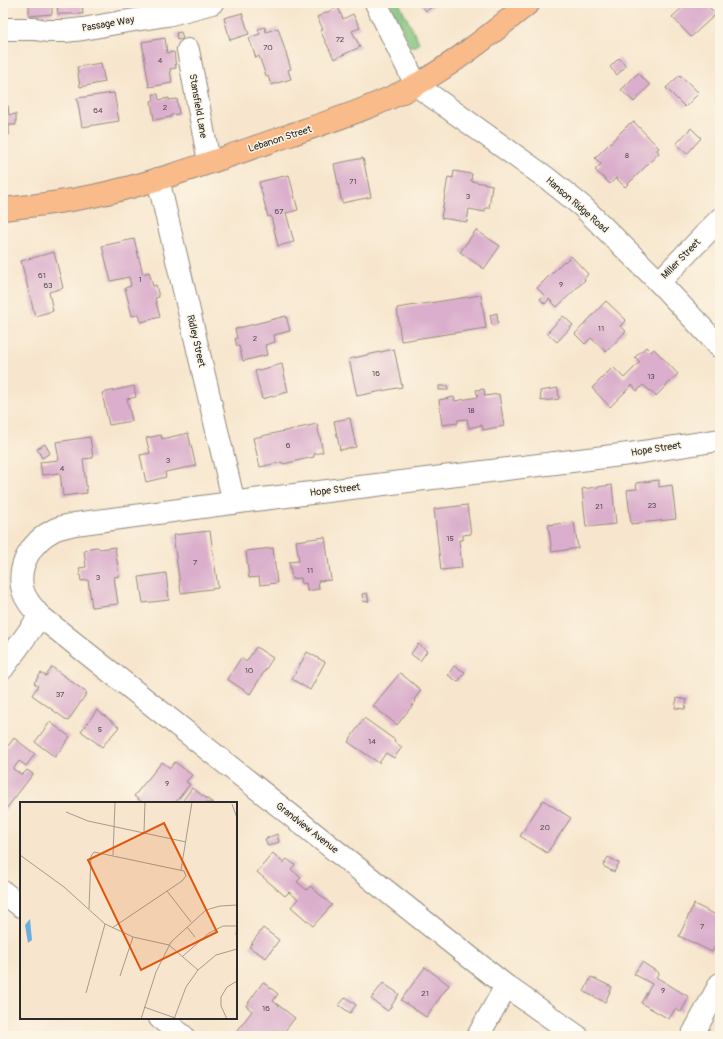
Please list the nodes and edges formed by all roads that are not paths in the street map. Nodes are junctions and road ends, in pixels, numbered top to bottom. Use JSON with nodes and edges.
{"nodes":[{"id":1,"x":212,"y":3,"type":"edge"},
{"id":2,"x":376,"y":3,"type":"edge"},
{"id":3,"x":522,"y":5,"type":"edge"},
{"id":4,"x":3,"y":29,"type":"edge"},
{"id":5,"x":188,"y":50,"type":"dead end"},
{"id":6,"x":416,"y":85,"type":"junction"},
{"id":7,"x":209,"y":162,"type":"junction"},
{"id":8,"x":158,"y":179,"type":"junction"},
{"id":9,"x":3,"y":209,"type":"edge"},
{"id":10,"x":720,"y":219,"type":"edge"},
{"id":11,"x":659,"y":282,"type":"junction"},
{"id":12,"x":720,"y":347,"type":"edge"},
{"id":13,"x":720,"y":440,"type":"edge"},
{"id":14,"x":234,"y":503,"type":"junction"},
{"id":15,"x":40,"y":616,"type":"junction"},
{"id":16,"x":3,"y":668,"type":"edge"},
{"id":17,"x":3,"y":892,"type":"edge"},
{"id":18,"x":20,"y":905,"type":"edge"},
{"id":19,"x":720,"y":984,"type":"edge"},
{"id":20,"x":506,"y":986,"type":"junction"},
{"id":21,"x":161,"y":1019,"type":"edge"},
{"id":22,"x":183,"y":1036,"type":"edge"},
{"id":23,"x":478,"y":1036,"type":"edge"},
{"id":24,"x":577,"y":1036,"type":"edge"},
{"id":25,"x":692,"y":1036,"type":"edge"}],
"edges":[{"from":1,"to":4,"type":"street","name":"Passage Way"},
{"from":2,"to":6,"type":"street"},
{"from":3,"to":6,"type":"highway","name":"Lebanon Street"},
{"from":5,"to":7,"type":"street","name":"Stansfield Lane"},
{"from":6,"to":7,"type":"highway","name":"Lebanon Street"},
{"from":6,"to":11,"type":"street","name":"Hanson Ridge Road"},
{"from":7,"to":8,"type":"highway","name":"Lebanon Street"},
{"from":8,"to":9,"type":"highway","name":"Lebanon Street"},
{"from":8,"to":14,"type":"street","name":"Ridley Street"},
{"from":10,"to":11,"type":"street","name":"Miller Street"},
{"from":11,"to":12,"type":"street","name":"Hanson Ridge Road"},
{"from":13,"to":14,"type":"street","name":"Hope Street"},
{"from":14,"to":15,"type":"street","name":"Hope Street"},
{"from":15,"to":16,"type":"street"},
{"from":15,"to":20,"type":"street","name":"Grandview Avenue"},
{"from":17,"to":18,"type":"street"},
{"from":19,"to":25,"type":"street"},
{"from":20,"to":23,"type":"street"},
{"from":20,"to":24,"type":"street","name":"Grandview Avenue"},
{"from":21,"to":22,"type":"street"}]}
